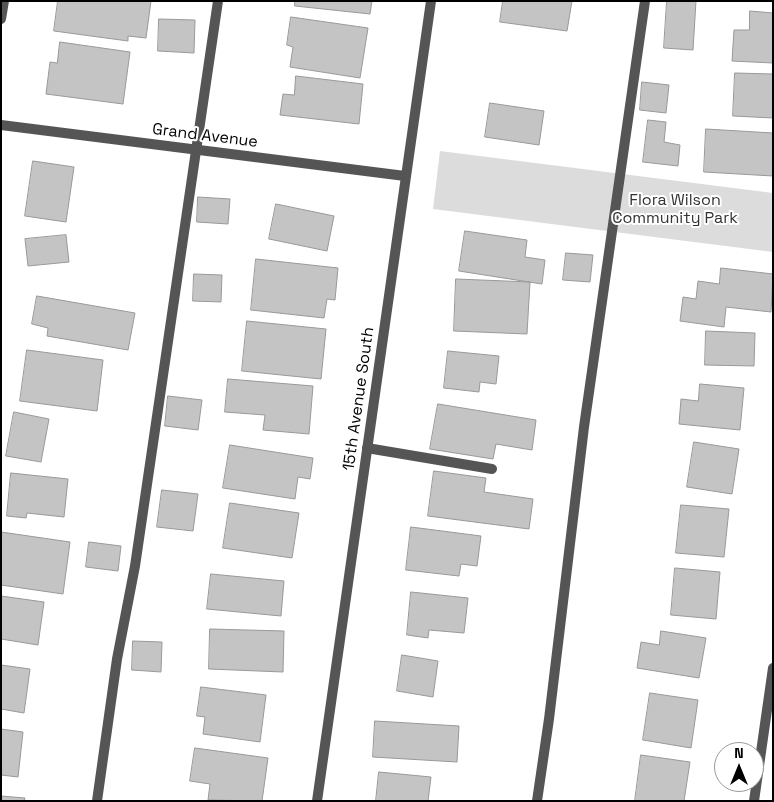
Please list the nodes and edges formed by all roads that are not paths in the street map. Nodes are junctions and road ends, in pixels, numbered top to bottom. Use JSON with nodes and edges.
{"nodes":[{"id":1,"x":4,"y":1,"type":"edge"},
{"id":2,"x":218,"y":1,"type":"edge"},
{"id":3,"x":431,"y":1,"type":"edge"},
{"id":4,"x":645,"y":1,"type":"edge"},
{"id":5,"x":1,"y":19,"type":"edge"},
{"id":6,"x":1,"y":125,"type":"edge"},
{"id":7,"x":195,"y":150,"type":"junction"},
{"id":8,"x":405,"y":176,"type":"junction"},
{"id":9,"x":367,"y":448,"type":"junction"},
{"id":10,"x":492,"y":469,"type":"dead end"},
{"id":11,"x":773,"y":668,"type":"edge"},
{"id":12,"x":97,"y":801,"type":"edge"},
{"id":13,"x":317,"y":801,"type":"edge"},
{"id":14,"x":537,"y":801,"type":"edge"},
{"id":15,"x":754,"y":801,"type":"edge"}],
"edges":[{"from":1,"to":5,"type":"street"},
{"from":2,"to":7,"type":"street"},
{"from":3,"to":8,"type":"street","name":"15th Avenue South"},
{"from":4,"to":14,"type":"street"},
{"from":6,"to":7,"type":"street","name":"Grand Avenue"},
{"from":7,"to":8,"type":"street","name":"Grand Avenue"},
{"from":7,"to":12,"type":"street"},
{"from":8,"to":9,"type":"street","name":"15th Avenue South"},
{"from":9,"to":10,"type":"street"},
{"from":9,"to":13,"type":"street","name":"15th Avenue South"},
{"from":11,"to":15,"type":"street"}]}
